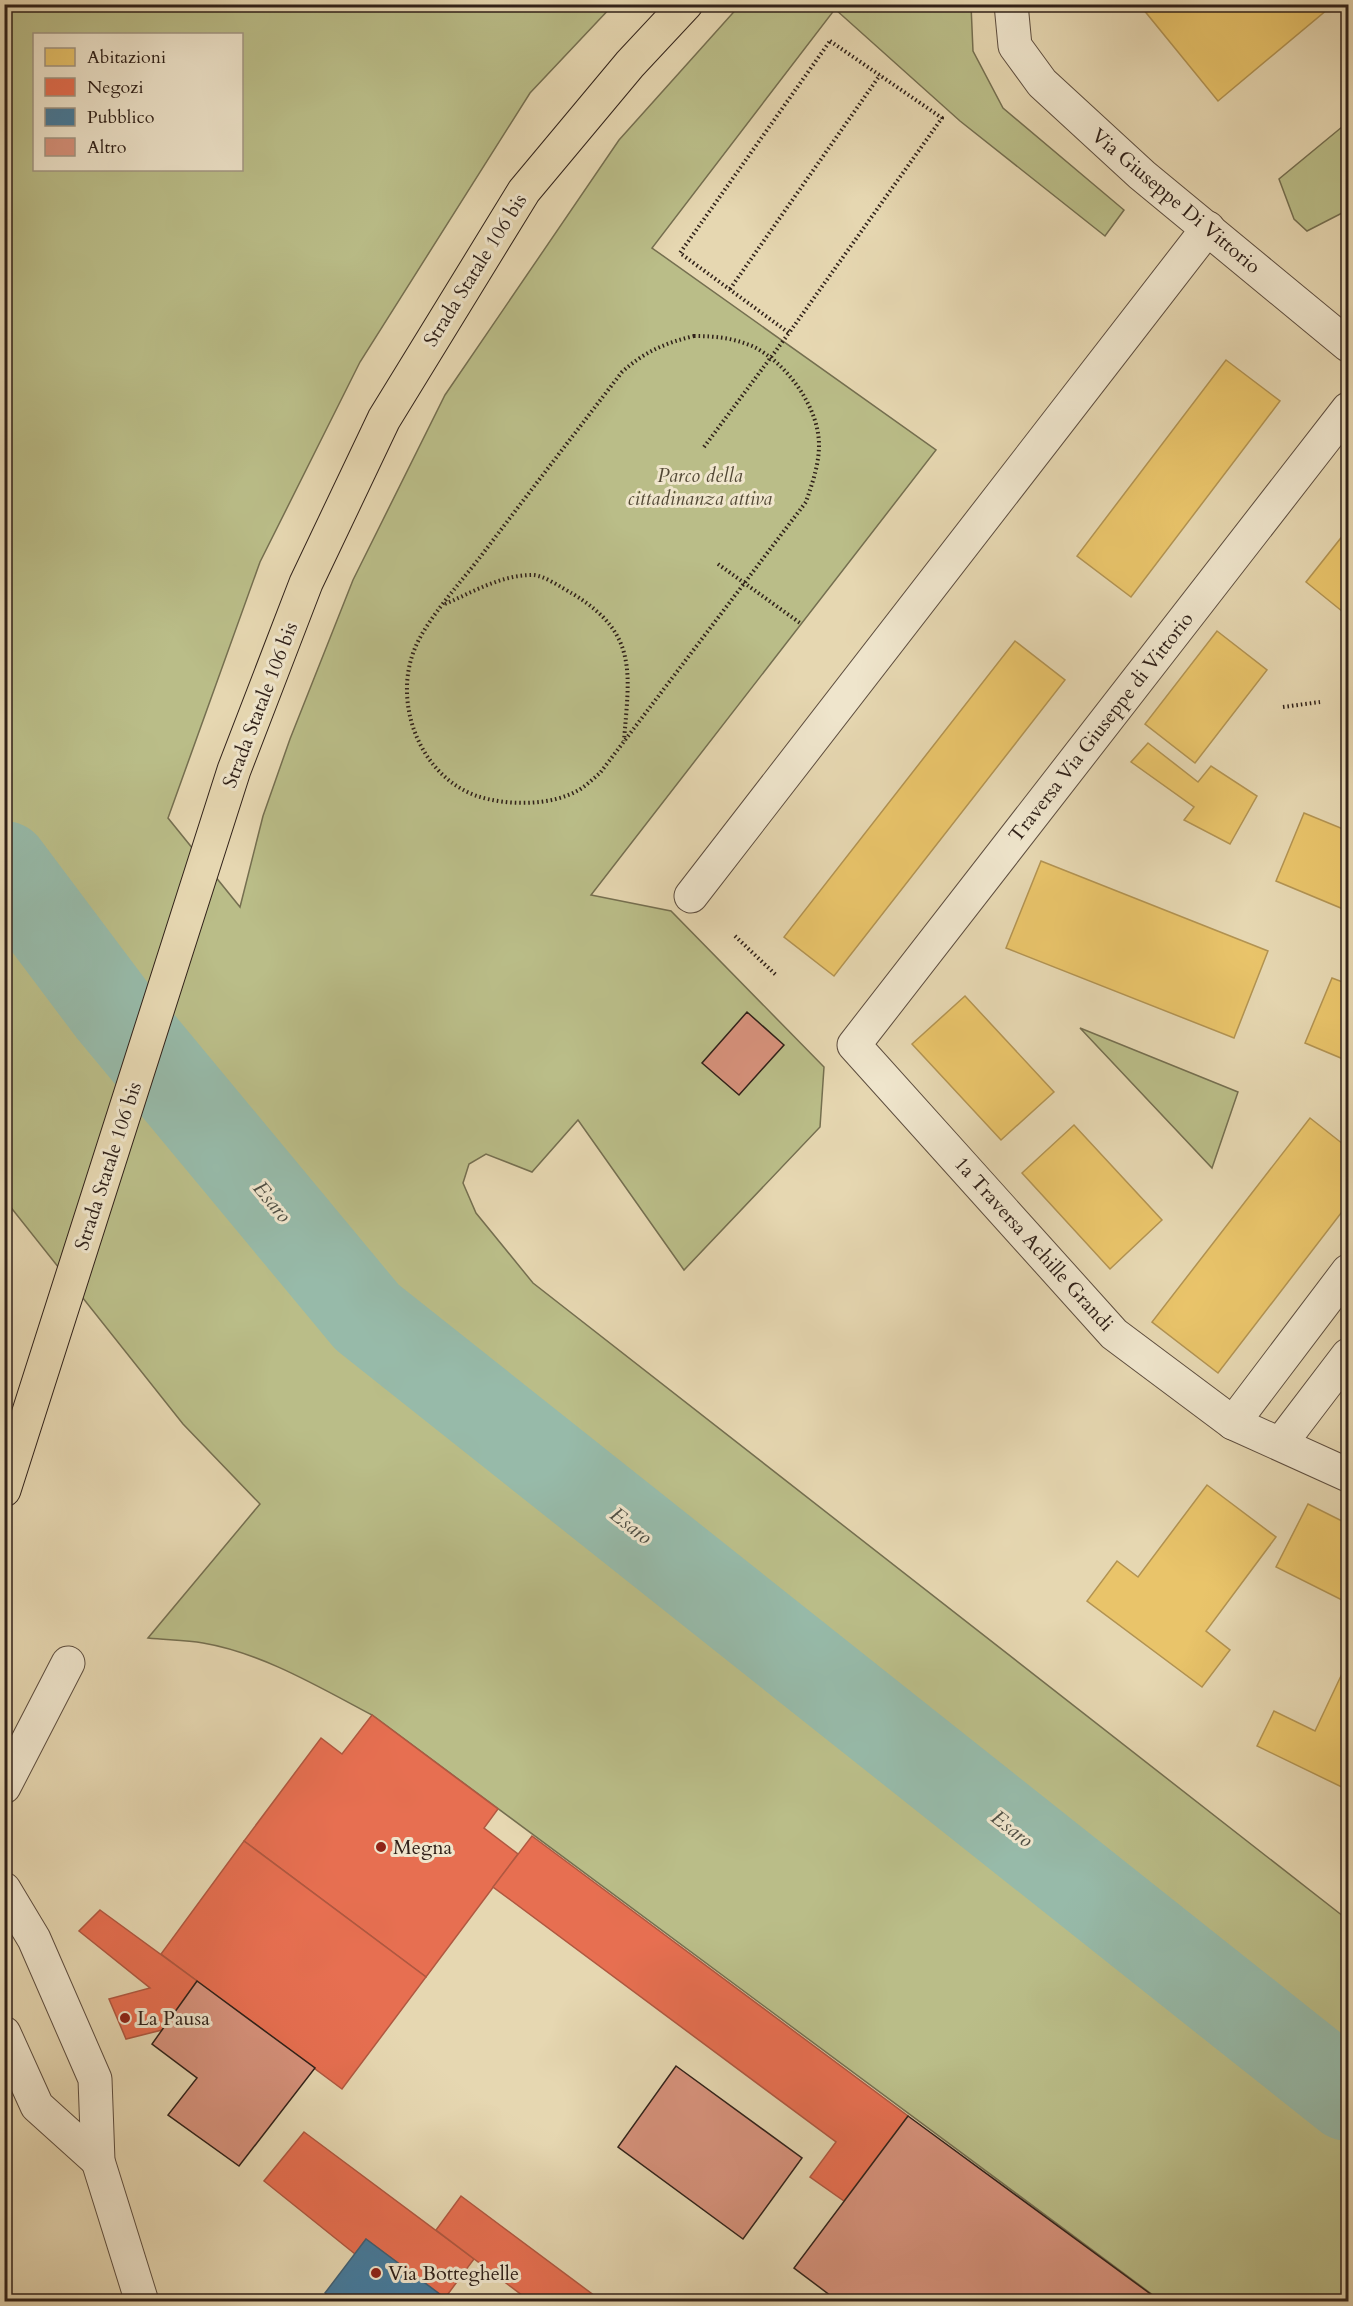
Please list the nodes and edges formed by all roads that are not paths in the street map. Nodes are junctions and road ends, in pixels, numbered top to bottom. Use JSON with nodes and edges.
{"nodes":[{"id":1,"x":686,"y":4,"type":"edge"},
{"id":2,"x":1011,"y":4,"type":"edge"},
{"id":3,"x":1208,"y":228,"type":"junction"},
{"id":4,"x":1348,"y":345,"type":"edge"},
{"id":5,"x":1348,"y":409,"type":"edge"},
{"id":6,"x":691,"y":896,"type":"dead end"},
{"id":7,"x":854,"y":1045,"type":"joint"},
{"id":8,"x":1348,"y":1271,"type":"edge"},
{"id":9,"x":1348,"y":1354,"type":"edge"},
{"id":10,"x":1233,"y":1423,"type":"junction"},
{"id":11,"x":1281,"y":1443,"type":"junction"},
{"id":12,"x":1348,"y":1475,"type":"edge"},
{"id":13,"x":4,"y":1490,"type":"edge"},
{"id":14,"x":68,"y":1663,"type":"dead end"},
{"id":15,"x":4,"y":1787,"type":"edge"},
{"id":16,"x":4,"y":1889,"type":"edge"},
{"id":17,"x":4,"y":2033,"type":"edge"},
{"id":18,"x":98,"y":2161,"type":"junction"},
{"id":19,"x":142,"y":2301,"type":"edge"}],
"edges":[{"from":1,"to":13,"type":"main road","name":"Strada Statale 106 bis"},
{"from":2,"to":3,"type":"street","name":"Via Giuseppe Di Vittorio"},
{"from":3,"to":4,"type":"street","name":"Via Giuseppe Di Vittorio"},
{"from":3,"to":6,"type":"street"},
{"from":5,"to":7,"type":"street","name":"Traversa Via Giuseppe di Vittorio"},
{"from":7,"to":10,"type":"street","name":"1a Traversa Achille Grandi"},
{"from":8,"to":10,"type":"street"},
{"from":9,"to":11,"type":"street"},
{"from":10,"to":11,"type":"street","name":"1a Traversa Achille Grandi"},
{"from":11,"to":12,"type":"street","name":"1a Traversa Achille Grandi"},
{"from":14,"to":15,"type":"street"},
{"from":16,"to":18,"type":"street"},
{"from":17,"to":18,"type":"street"},
{"from":18,"to":19,"type":"street"}]}
